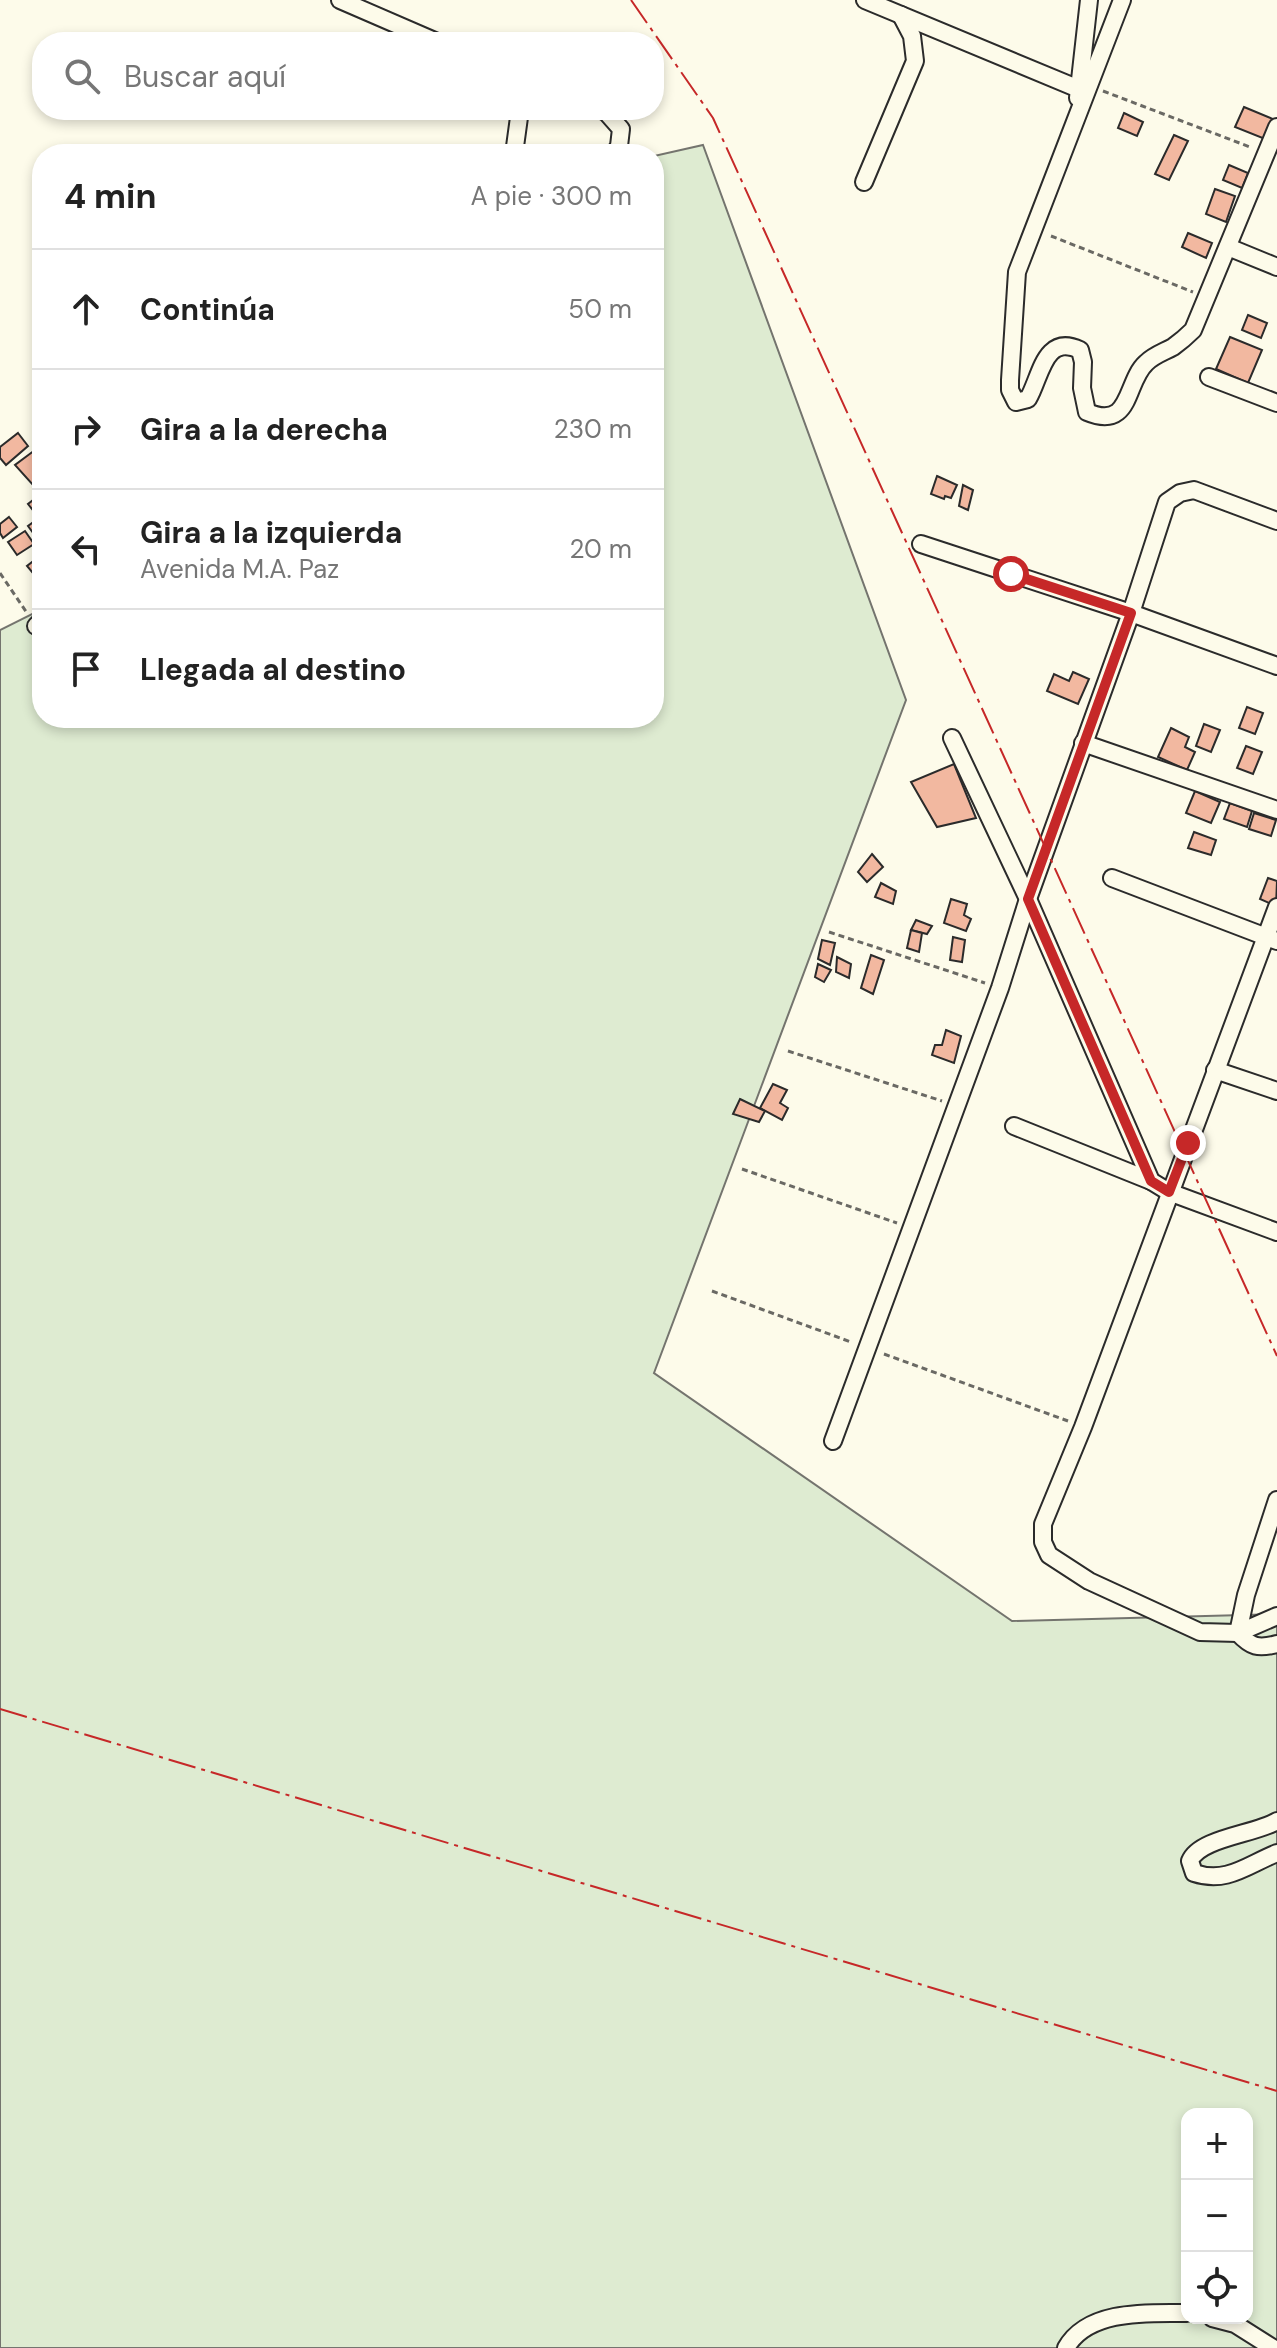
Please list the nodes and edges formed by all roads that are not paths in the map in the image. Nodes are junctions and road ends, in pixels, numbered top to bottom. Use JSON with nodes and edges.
{"nodes":[{"id":1,"x":340,"y":0,"type":"edge"},
{"id":2,"x":865,"y":0,"type":"edge"},
{"id":3,"x":1089,"y":0,"type":"edge"},
{"id":4,"x":1122,"y":0,"type":"edge"},
{"id":5,"x":901,"y":15,"type":"junction"},
{"id":6,"x":414,"y":32,"type":"edge"},
{"id":7,"x":1084,"y":87,"type":"junction"},
{"id":8,"x":519,"y":120,"type":"edge"},
{"id":9,"x":613,"y":120,"type":"edge"},
{"id":10,"x":1274,"y":140,"type":"edge"},
{"id":11,"x":515,"y":144,"type":"edge"},
{"id":12,"x":619,"y":144,"type":"edge"},
{"id":13,"x":864,"y":182,"type":"dead end"},
{"id":14,"x":1228,"y":247,"type":"junction"},
{"id":15,"x":1277,"y":267,"type":"edge"},
{"id":16,"x":1209,"y":377,"type":"dead end"},
{"id":17,"x":1277,"y":403,"type":"edge"},
{"id":18,"x":1277,"y":521,"type":"edge"},
{"id":19,"x":921,"y":544,"type":"dead end"},
{"id":20,"x":1131,"y":613,"type":"junction"},
{"id":21,"x":1277,"y":666,"type":"edge"},
{"id":22,"x":952,"y":738,"type":"dead end"},
{"id":23,"x":1083,"y":743,"type":"junction"},
{"id":24,"x":1277,"y":810,"type":"edge"},
{"id":25,"x":1112,"y":878,"type":"dead end"},
{"id":26,"x":1028,"y":899,"type":"junction"},
{"id":27,"x":1277,"y":907,"type":"edge"},
{"id":28,"x":1271,"y":939,"type":"edge"},
{"id":29,"x":1215,"y":1070,"type":"junction"},
{"id":30,"x":1277,"y":1091,"type":"edge"},
{"id":31,"x":1014,"y":1126,"type":"dead end"},
{"id":32,"x":1151,"y":1181,"type":"junction"},
{"id":33,"x":1169,"y":1192,"type":"junction"},
{"id":34,"x":1277,"y":1232,"type":"edge"},
{"id":35,"x":833,"y":1441,"type":"dead end"},
{"id":36,"x":1277,"y":1500,"type":"edge"},
{"id":37,"x":1277,"y":1616,"type":"edge"},
{"id":38,"x":1238,"y":1633,"type":"junction"},
{"id":39,"x":1277,"y":1644,"type":"edge"},
{"id":40,"x":1277,"y":1821,"type":"edge"},
{"id":41,"x":1277,"y":1853,"type":"edge"},
{"id":42,"x":1181,"y":2313,"type":"edge"},
{"id":43,"x":1235,"y":2324,"type":"edge"},
{"id":44,"x":1066,"y":2348,"type":"edge"},
{"id":45,"x":1273,"y":2348,"type":"edge"}],
"edges":[{"from":1,"to":6,"type":"street"},
{"from":2,"to":5,"type":"street"},
{"from":3,"to":7,"type":"street"},
{"from":4,"to":7,"type":"street"},
{"from":5,"to":7,"type":"street"},
{"from":5,"to":13,"type":"street"},
{"from":7,"to":14,"type":"street"},
{"from":8,"to":11,"type":"street"},
{"from":9,"to":12,"type":"street"},
{"from":10,"to":14,"type":"street"},
{"from":14,"to":15,"type":"street"},
{"from":16,"to":17,"type":"street"},
{"from":18,"to":20,"type":"street"},
{"from":19,"to":20,"type":"street"},
{"from":20,"to":21,"type":"street"},
{"from":20,"to":23,"type":"street"},
{"from":22,"to":26,"type":"street"},
{"from":23,"to":24,"type":"street"},
{"from":23,"to":26,"type":"street"},
{"from":25,"to":28,"type":"street"},
{"from":26,"to":32,"type":"street"},
{"from":26,"to":35,"type":"street"},
{"from":27,"to":28,"type":"street"},
{"from":28,"to":29,"type":"street"},
{"from":29,"to":30,"type":"street"},
{"from":29,"to":33,"type":"street"},
{"from":31,"to":32,"type":"street"},
{"from":32,"to":33,"type":"street"},
{"from":33,"to":34,"type":"street"},
{"from":33,"to":38,"type":"street"},
{"from":36,"to":38,"type":"street"},
{"from":37,"to":38,"type":"street"},
{"from":38,"to":39,"type":"street"},
{"from":40,"to":41,"type":"street"},
{"from":42,"to":44,"type":"street"},
{"from":43,"to":45,"type":"street"}]}
